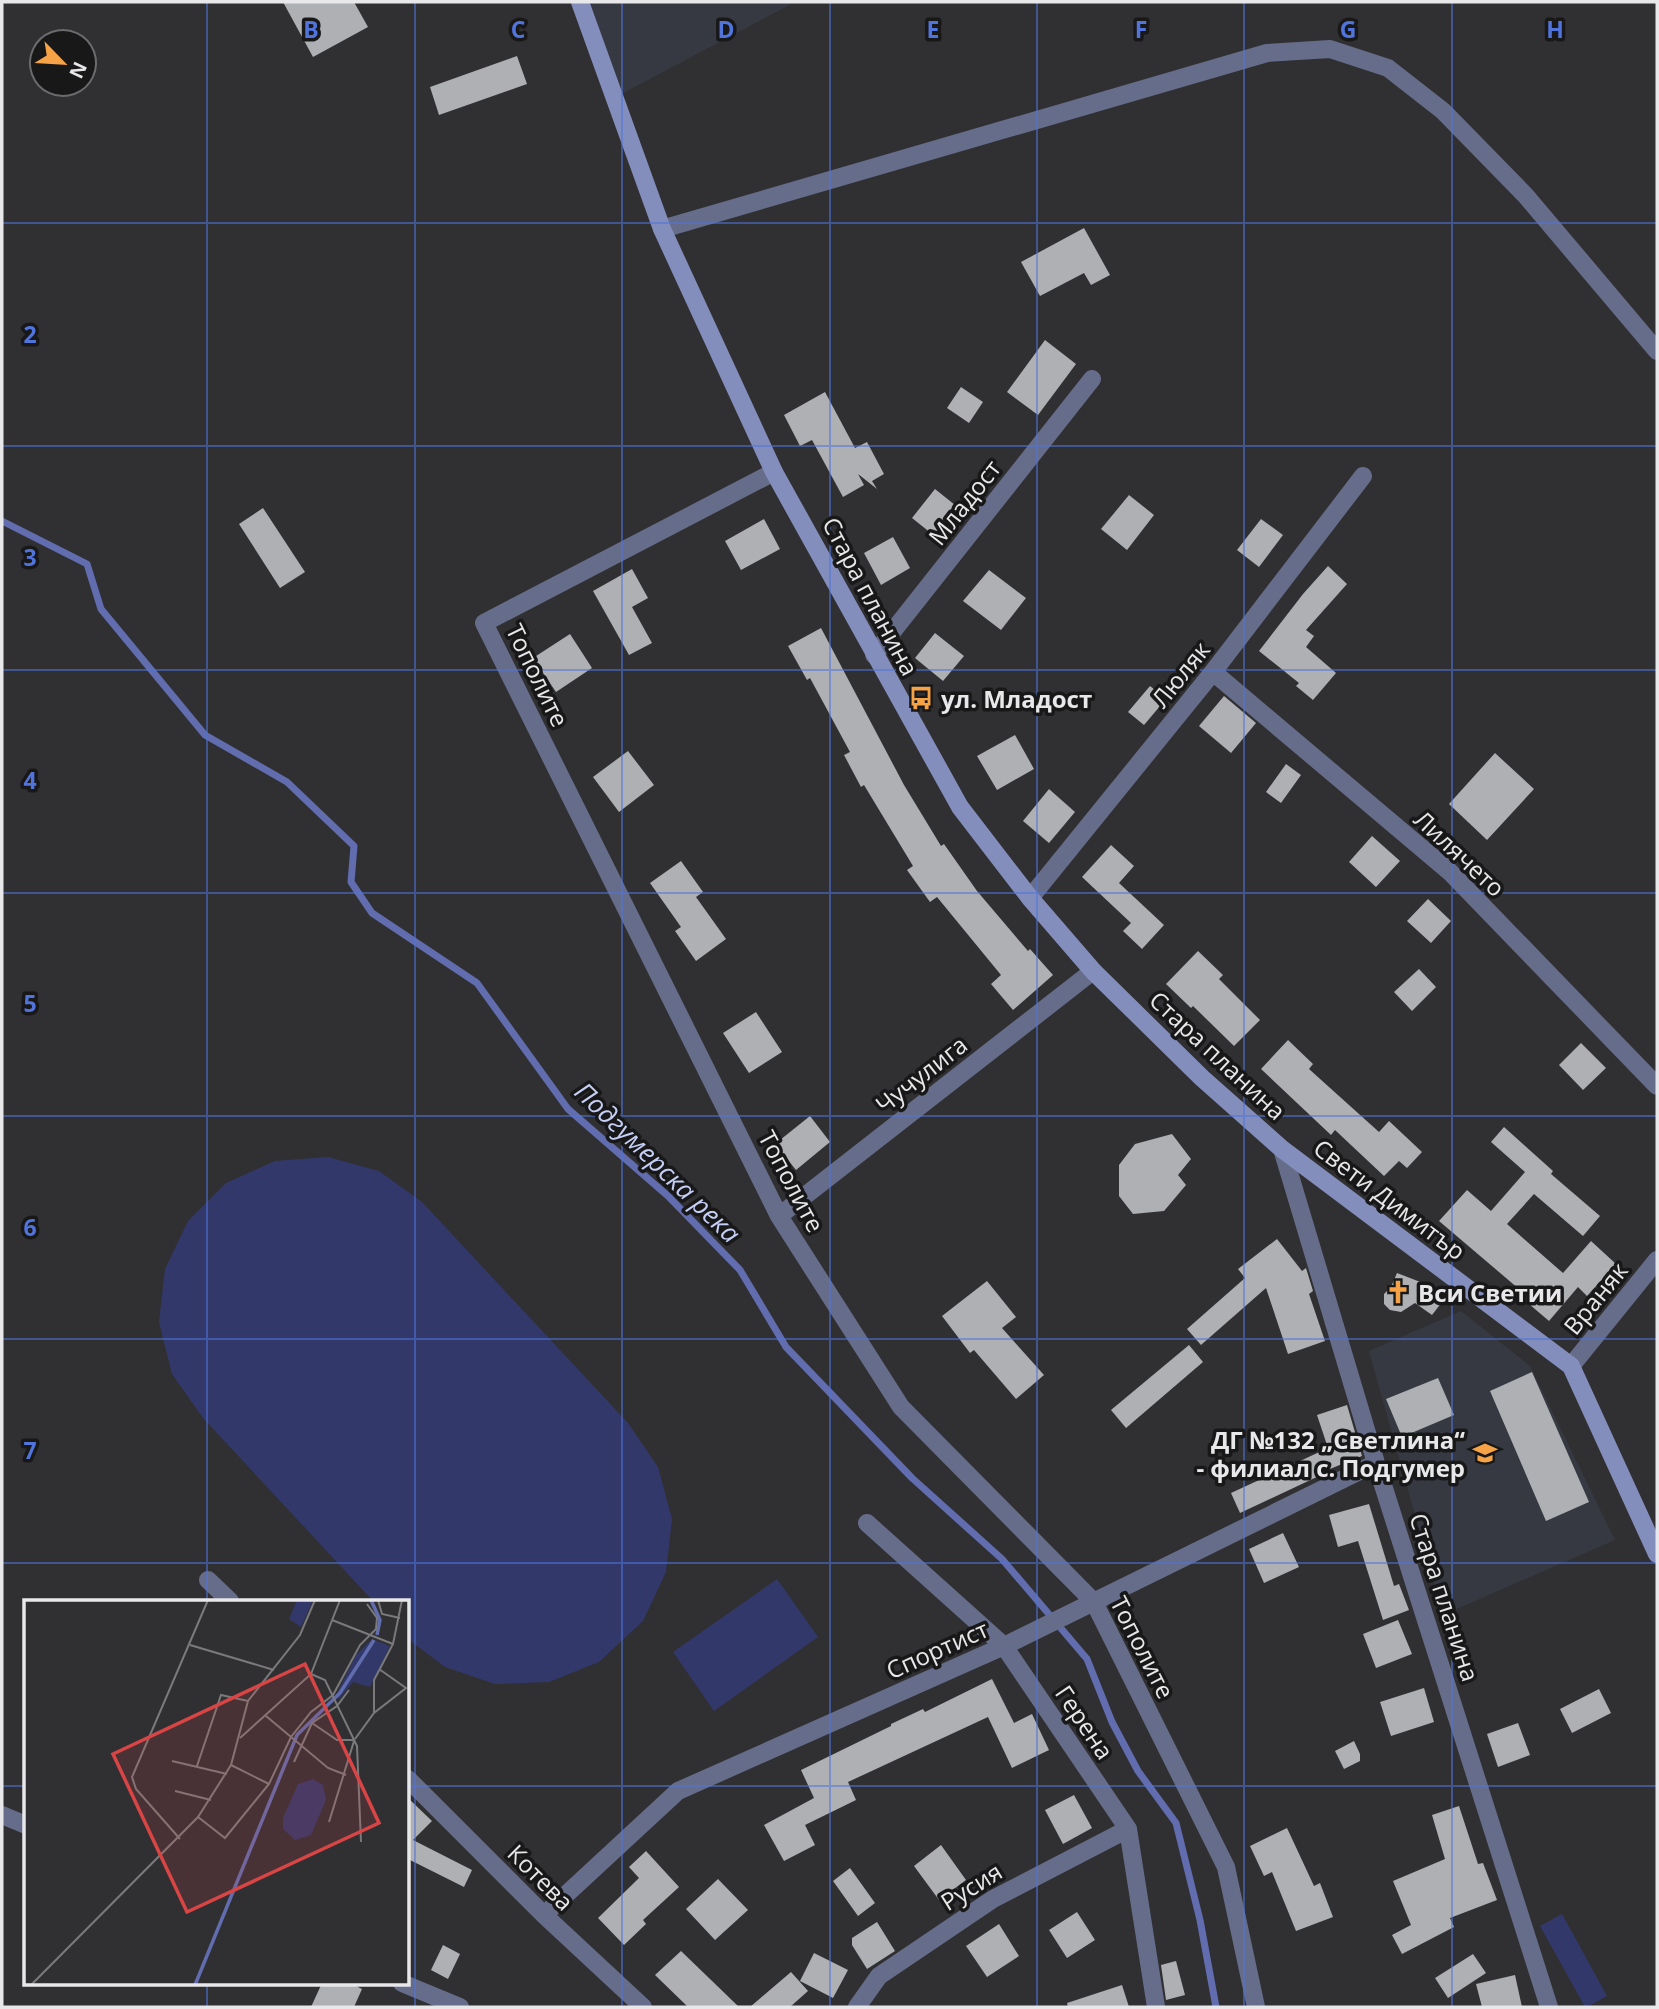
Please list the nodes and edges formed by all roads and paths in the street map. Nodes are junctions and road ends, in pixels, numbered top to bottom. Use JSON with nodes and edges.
{"nodes":[{"id":1,"x":580,"y":2,"type":"edge"},
{"id":2,"x":662,"y":229,"type":"junction"},
{"id":3,"x":1657,"y":351,"type":"edge"},
{"id":4,"x":1092,"y":379,"type":"dead end"},
{"id":5,"x":774,"y":472,"type":"junction"},
{"id":6,"x":1363,"y":476,"type":"dead end"},
{"id":7,"x":874,"y":655,"type":"junction"},
{"id":8,"x":1213,"y":673,"type":"junction"},
{"id":9,"x":1030,"y":898,"type":"junction"},
{"id":10,"x":1093,"y":971,"type":"junction"},
{"id":11,"x":1657,"y":1086,"type":"edge"},
{"id":12,"x":1282,"y":1149,"type":"junction"},
{"id":13,"x":779,"y":1216,"type":"junction"},
{"id":14,"x":1657,"y":1260,"type":"edge"},
{"id":15,"x":1571,"y":1366,"type":"junction"},
{"id":16,"x":1376,"y":1463,"type":"junction"},
{"id":17,"x":867,"y":1523,"type":"dead end"},
{"id":18,"x":1657,"y":1554,"type":"edge"},
{"id":19,"x":208,"y":1580,"type":"dead end"},
{"id":20,"x":229,"y":1600,"type":"edge"},
{"id":21,"x":1094,"y":1602,"type":"junction"},
{"id":22,"x":1004,"y":1646,"type":"junction"},
{"id":23,"x":410,"y":1781,"type":"edge"},
{"id":24,"x":2,"y":1815,"type":"edge"},
{"id":25,"x":24,"y":1824,"type":"edge"},
{"id":26,"x":1128,"y":1829,"type":"junction"},
{"id":27,"x":544,"y":1915,"type":"junction"},
{"id":28,"x":404,"y":1984,"type":"edge"},
{"id":29,"x":460,"y":2007,"type":"edge"},
{"id":30,"x":643,"y":2007,"type":"edge"},
{"id":31,"x":857,"y":2007,"type":"edge"},
{"id":32,"x":1156,"y":2007,"type":"edge"},
{"id":33,"x":1256,"y":2007,"type":"edge"},
{"id":34,"x":1549,"y":2007,"type":"edge"}],
"edges":[{"from":1,"to":2,"type":"street","name":"Стара планина"},
{"from":2,"to":3,"type":"street"},
{"from":2,"to":5,"type":"street","name":"Стара планина"},
{"from":4,"to":7,"type":"street","name":"Младост"},
{"from":5,"to":7,"type":"street","name":"Стара планина"},
{"from":5,"to":13,"type":"street","name":"Тополите"},
{"from":6,"to":8,"type":"street","name":"Люляк"},
{"from":7,"to":9,"type":"street","name":"Стара планина"},
{"from":8,"to":9,"type":"street","name":"Люляк"},
{"from":8,"to":11,"type":"street","name":"Лилячето"},
{"from":9,"to":10,"type":"street","name":"Стара планина"},
{"from":10,"to":12,"type":"street","name":"Стара планина"},
{"from":10,"to":13,"type":"street","name":"Чучулига"},
{"from":12,"to":15,"type":"street","name":"Свети Димитър"},
{"from":12,"to":16,"type":"street","name":"Стара планина"},
{"from":13,"to":21,"type":"street","name":"Тополите"},
{"from":14,"to":15,"type":"street","name":"Враняк"},
{"from":15,"to":18,"type":"street","name":"Свети Димитър"},
{"from":16,"to":21,"type":"street","name":"Спортист"},
{"from":16,"to":34,"type":"street","name":"Стара планина"},
{"from":17,"to":22,"type":"street","name":"Герена"},
{"from":19,"to":20,"type":"street"},
{"from":21,"to":22,"type":"street","name":"Спортист"},
{"from":21,"to":33,"type":"street","name":"Тополите"},
{"from":22,"to":26,"type":"street","name":"Герена"},
{"from":22,"to":27,"type":"street","name":"Спортист"},
{"from":23,"to":27,"type":"street","name":"Котева"},
{"from":24,"to":25,"type":"street"},
{"from":26,"to":31,"type":"street","name":"Русия"},
{"from":26,"to":32,"type":"street","name":"Герена"},
{"from":27,"to":30,"type":"street","name":"Котева"},
{"from":28,"to":29,"type":"street"}]}
